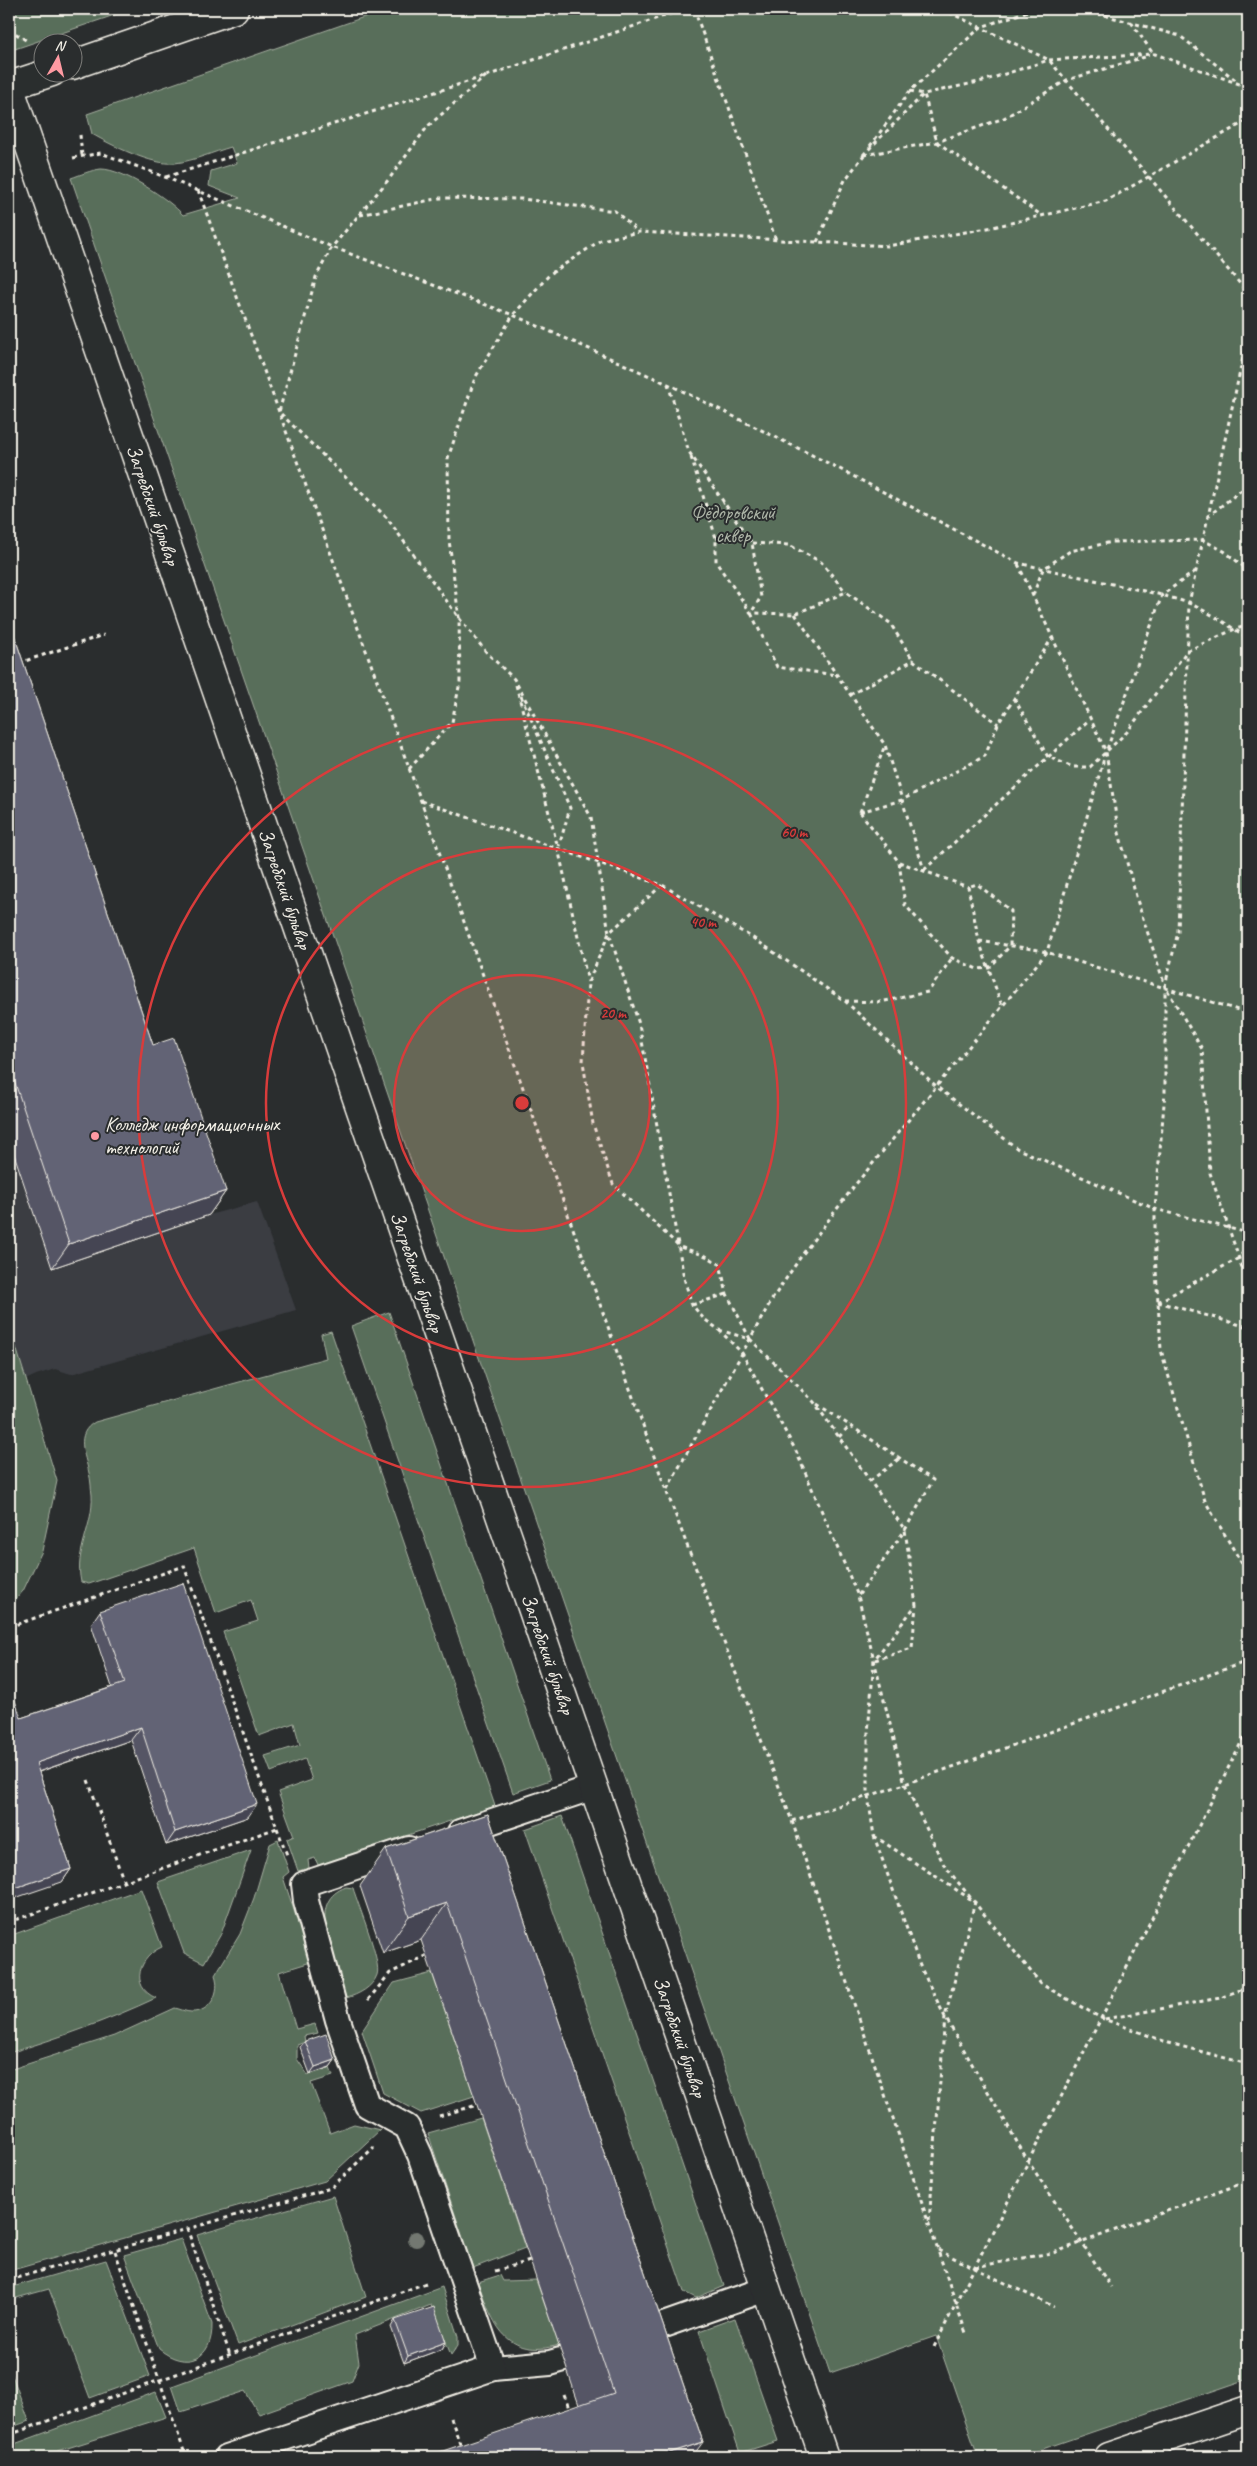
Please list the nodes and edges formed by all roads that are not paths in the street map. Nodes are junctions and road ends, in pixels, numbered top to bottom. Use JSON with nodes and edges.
{"nodes":[{"id":1,"x":234,"y":9,"type":"edge"},
{"id":2,"x":82,"y":62,"type":"edge"},
{"id":3,"x":32,"y":79,"type":"edge"},
{"id":4,"x":9,"y":86,"type":"edge"},
{"id":5,"x":594,"y":1787,"type":"junction"},
{"id":6,"x":766,"y":2289,"type":"junction"},
{"id":7,"x":628,"y":2337,"type":"edge"},
{"id":8,"x":564,"y":2359,"type":"dead end"},
{"id":9,"x":493,"y":2368,"type":"junction"},
{"id":10,"x":1248,"y":2410,"type":"edge"},
{"id":11,"x":227,"y":2457,"type":"edge"},
{"id":12,"x":824,"y":2457,"type":"edge"},
{"id":13,"x":1109,"y":2457,"type":"edge"}],
"edges":[{"from":1,"to":2,"type":"street"},
{"from":3,"to":4,"type":"street"},
{"from":4,"to":5,"type":"street","name":"Загребский бульвар"},
{"from":5,"to":6,"type":"street","name":"Загребский бульвар"},
{"from":5,"to":9,"type":"lane"},
{"from":6,"to":7,"type":"lane"},
{"from":6,"to":12,"type":"street","name":"Загребский бульвар"},
{"from":8,"to":9,"type":"lane"},
{"from":9,"to":11,"type":"lane"},
{"from":10,"to":13,"type":"street"}]}
